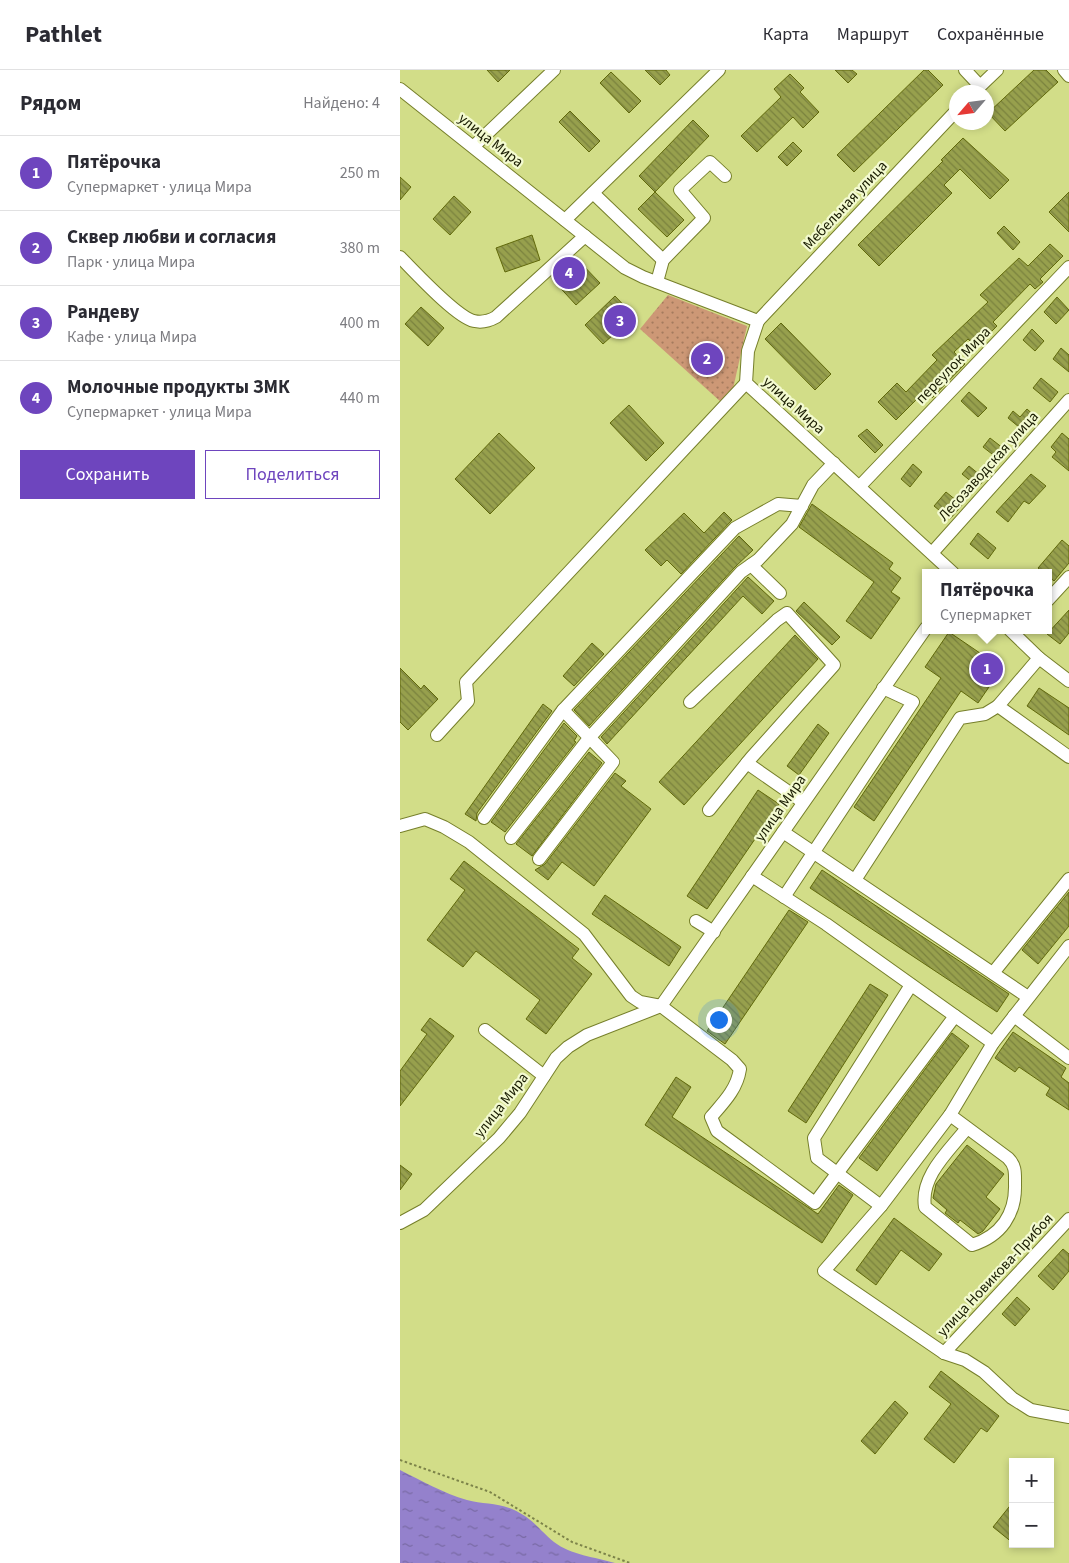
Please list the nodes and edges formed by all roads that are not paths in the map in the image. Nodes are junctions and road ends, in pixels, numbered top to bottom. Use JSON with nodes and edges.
{"nodes":[{"id":1,"x":554,"y":70,"type":"edge"},
{"id":2,"x":719,"y":70,"type":"edge"},
{"id":3,"x":966,"y":70,"type":"edge"},
{"id":4,"x":997,"y":70,"type":"edge"},
{"id":5,"x":1064,"y":70,"type":"edge"},
{"id":6,"x":1069,"y":76,"type":"edge"},
{"id":7,"x":975,"y":85,"type":"edge"},
{"id":8,"x":981,"y":85,"type":"edge"},
{"id":9,"x":400,"y":89,"type":"edge"},
{"id":10,"x":949,"y":118,"type":"edge"},
{"id":11,"x":474,"y":146,"type":"junction"},
{"id":12,"x":724,"y":176,"type":"dead end"},
{"id":13,"x":593,"y":193,"type":"junction"},
{"id":14,"x":565,"y":220,"type":"junction"},
{"id":15,"x":585,"y":236,"type":"junction"},
{"id":16,"x":400,"y":258,"type":"edge"},
{"id":17,"x":663,"y":260,"type":"junction"},
{"id":18,"x":1069,"y":267,"type":"edge"},
{"id":19,"x":657,"y":282,"type":"junction"},
{"id":20,"x":758,"y":321,"type":"junction"},
{"id":21,"x":746,"y":383,"type":"junction"},
{"id":22,"x":1069,"y":400,"type":"edge"},
{"id":23,"x":834,"y":463,"type":"junction"},
{"id":24,"x":860,"y":486,"type":"junction"},
{"id":25,"x":802,"y":506,"type":"junction"},
{"id":26,"x":932,"y":553,"type":"junction"},
{"id":27,"x":751,"y":565,"type":"junction"},
{"id":28,"x":949,"y":569,"type":"edge"},
{"id":29,"x":1069,"y":577,"type":"edge"},
{"id":30,"x":780,"y":593,"type":"dead end"},
{"id":31,"x":1052,"y":596,"type":"edge"},
{"id":32,"x":922,"y":634,"type":"edge"},
{"id":33,"x":1018,"y":634,"type":"edge"},
{"id":34,"x":1039,"y":658,"type":"junction"},
{"id":35,"x":1069,"y":681,"type":"edge"},
{"id":36,"x":883,"y":688,"type":"junction"},
{"id":37,"x":690,"y":702,"type":"dead end"},
{"id":38,"x":998,"y":706,"type":"junction"},
{"id":39,"x":563,"y":710,"type":"junction"},
{"id":40,"x":438,"y":735,"type":"dead end"},
{"id":41,"x":590,"y":737,"type":"junction"},
{"id":42,"x":1069,"y":757,"type":"edge"},
{"id":43,"x":747,"y":763,"type":"junction"},
{"id":44,"x":803,"y":802,"type":"junction"},
{"id":45,"x":709,"y":810,"type":"dead end"},
{"id":46,"x":484,"y":818,"type":"dead end"},
{"id":47,"x":400,"y":826,"type":"edge"},
{"id":48,"x":783,"y":832,"type":"junction"},
{"id":49,"x":511,"y":838,"type":"dead end"},
{"id":50,"x":813,"y":853,"type":"junction"},
{"id":51,"x":539,"y":859,"type":"dead end"},
{"id":52,"x":752,"y":876,"type":"junction"},
{"id":53,"x":1069,"y":879,"type":"edge"},
{"id":54,"x":855,"y":880,"type":"junction"},
{"id":55,"x":784,"y":897,"type":"junction"},
{"id":56,"x":696,"y":921,"type":"dead end"},
{"id":57,"x":714,"y":932,"type":"junction"},
{"id":58,"x":1069,"y":946,"type":"edge"},
{"id":59,"x":993,"y":974,"type":"junction"},
{"id":60,"x":911,"y":985,"type":"junction"},
{"id":61,"x":1028,"y":997,"type":"junction"},
{"id":62,"x":661,"y":1006,"type":"junction"},
{"id":63,"x":954,"y":1016,"type":"junction"},
{"id":64,"x":1014,"y":1016,"type":"junction"},
{"id":65,"x":485,"y":1030,"type":"dead end"},
{"id":66,"x":993,"y":1043,"type":"junction"},
{"id":67,"x":1069,"y":1058,"type":"edge"},
{"id":68,"x":544,"y":1076,"type":"junction"},
{"id":69,"x":950,"y":1115,"type":"junction"},
{"id":70,"x":967,"y":1128,"type":"junction"},
{"id":71,"x":838,"y":1172,"type":"junction"},
{"id":72,"x":881,"y":1206,"type":"junction"},
{"id":73,"x":1069,"y":1219,"type":"edge"},
{"id":74,"x":400,"y":1223,"type":"edge"},
{"id":75,"x":944,"y":1353,"type":"junction"},
{"id":76,"x":1069,"y":1417,"type":"edge"}],
"edges":[{"from":1,"to":11,"type":"street"},
{"from":2,"to":13,"type":"street"},
{"from":3,"to":7,"type":"street"},
{"from":4,"to":8,"type":"street"},
{"from":5,"to":6,"type":"street"},
{"from":9,"to":11,"type":"street","name":"улица Мира"},
{"from":10,"to":20,"type":"street","name":"Мебельная улица"},
{"from":11,"to":14,"type":"street","name":"улица Мира"},
{"from":12,"to":17,"type":"street"},
{"from":13,"to":14,"type":"street"},
{"from":13,"to":17,"type":"street"},
{"from":14,"to":15,"type":"street","name":"улица Мира"},
{"from":15,"to":16,"type":"street"},
{"from":15,"to":19,"type":"street","name":"улица Мира"},
{"from":17,"to":19,"type":"street"},
{"from":18,"to":24,"type":"street","name":"переулок Мира"},
{"from":19,"to":20,"type":"street","name":"улица Мира"},
{"from":20,"to":21,"type":"street","name":"улица Мира"},
{"from":21,"to":23,"type":"street","name":"улица Мира"},
{"from":21,"to":40,"type":"street","name":"улица Мира"},
{"from":22,"to":26,"type":"street","name":"Лесозаводская улица"},
{"from":23,"to":24,"type":"street","name":"улица Мира"},
{"from":23,"to":25,"type":"street"},
{"from":24,"to":26,"type":"street","name":"улица Мира"},
{"from":25,"to":27,"type":"street"},
{"from":25,"to":39,"type":"street"},
{"from":26,"to":28,"type":"street","name":"улица Мира"},
{"from":27,"to":30,"type":"street"},
{"from":27,"to":41,"type":"street"},
{"from":29,"to":31,"type":"street"},
{"from":32,"to":36,"type":"street","name":"улица Мира"},
{"from":33,"to":34,"type":"street"},
{"from":34,"to":35,"type":"street"},
{"from":34,"to":38,"type":"street"},
{"from":36,"to":44,"type":"street","name":"улица Мира"},
{"from":36,"to":50,"type":"street"},
{"from":37,"to":43,"type":"street"},
{"from":38,"to":42,"type":"street"},
{"from":38,"to":54,"type":"street"},
{"from":39,"to":41,"type":"street"},
{"from":39,"to":46,"type":"street"},
{"from":41,"to":49,"type":"street"},
{"from":41,"to":51,"type":"street"},
{"from":43,"to":44,"type":"street"},
{"from":43,"to":45,"type":"street"},
{"from":44,"to":48,"type":"street","name":"улица Мира"},
{"from":47,"to":62,"type":"street"},
{"from":48,"to":50,"type":"street"},
{"from":48,"to":52,"type":"street","name":"улица Мира"},
{"from":50,"to":54,"type":"street"},
{"from":50,"to":55,"type":"street"},
{"from":52,"to":55,"type":"street"},
{"from":52,"to":57,"type":"street","name":"улица Мира"},
{"from":53,"to":59,"type":"street"},
{"from":54,"to":59,"type":"street"},
{"from":55,"to":60,"type":"street"},
{"from":56,"to":57,"type":"street"},
{"from":57,"to":62,"type":"street","name":"улица Мира"},
{"from":58,"to":61,"type":"street"},
{"from":59,"to":61,"type":"street"},
{"from":60,"to":63,"type":"street"},
{"from":60,"to":71,"type":"street"},
{"from":61,"to":64,"type":"street"},
{"from":62,"to":68,"type":"street","name":"улица Мира"},
{"from":62,"to":71,"type":"street"},
{"from":63,"to":66,"type":"street"},
{"from":63,"to":71,"type":"street"},
{"from":64,"to":66,"type":"street"},
{"from":64,"to":67,"type":"street"},
{"from":65,"to":68,"type":"street"},
{"from":66,"to":69,"type":"street"},
{"from":68,"to":74,"type":"street","name":"улица Мира"},
{"from":69,"to":70,"type":"street"},
{"from":69,"to":72,"type":"street"},
{"from":70,"to":70,"type":"street"},
{"from":71,"to":72,"type":"street"},
{"from":72,"to":75,"type":"street"},
{"from":73,"to":75,"type":"street","name":"улица Новикова-Прибоя"},
{"from":75,"to":76,"type":"street"}]}
